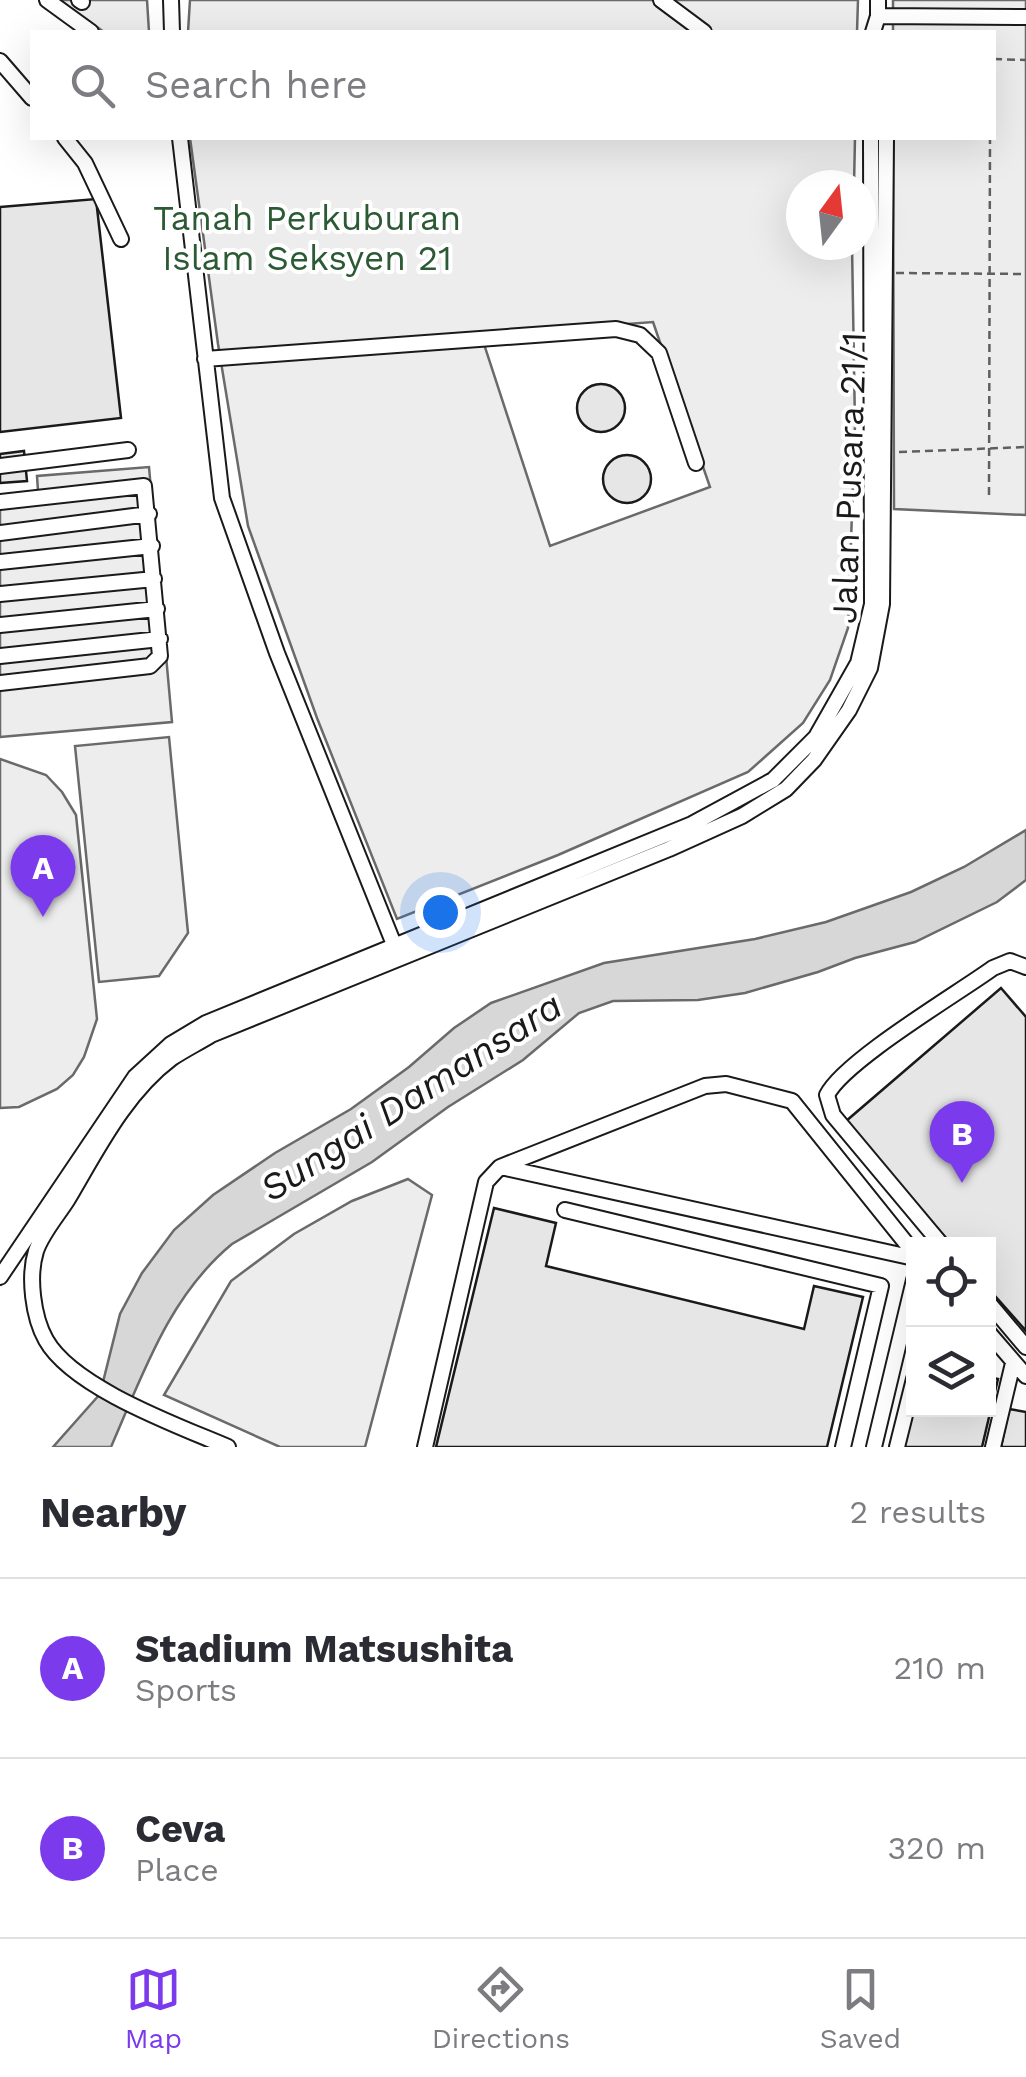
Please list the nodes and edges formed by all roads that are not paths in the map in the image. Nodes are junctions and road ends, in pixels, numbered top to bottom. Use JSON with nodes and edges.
{"nodes":[{"id":1,"x":47,"y":0,"type":"edge"},
{"id":2,"x":171,"y":0,"type":"edge"},
{"id":3,"x":661,"y":0,"type":"edge"},
{"id":4,"x":878,"y":8,"type":"edge"},
{"id":5,"x":1026,"y":17,"type":"edge"},
{"id":6,"x":89,"y":30,"type":"edge"},
{"id":7,"x":172,"y":30,"type":"edge"},
{"id":8,"x":701,"y":30,"type":"edge"},
{"id":9,"x":0,"y":60,"type":"edge"},
{"id":10,"x":30,"y":96,"type":"edge"},
{"id":11,"x":67,"y":140,"type":"edge"},
{"id":12,"x":180,"y":140,"type":"edge"},
{"id":13,"x":872,"y":140,"type":"edge"},
{"id":14,"x":886,"y":140,"type":"edge"},
{"id":15,"x":120,"y":240,"type":"dead end"},
{"id":16,"x":205,"y":359,"type":"junction"},
{"id":17,"x":128,"y":450,"type":"dead end"},
{"id":18,"x":696,"y":463,"type":"dead end"},
{"id":19,"x":0,"y":466,"type":"edge"},
{"id":20,"x":0,"y":502,"type":"edge"},
{"id":21,"x":149,"y":514,"type":"junction"},
{"id":22,"x":0,"y":533,"type":"edge"},
{"id":23,"x":152,"y":546,"type":"junction"},
{"id":24,"x":0,"y":562,"type":"edge"},
{"id":25,"x":154,"y":579,"type":"junction"},
{"id":26,"x":0,"y":594,"type":"edge"},
{"id":27,"x":157,"y":609,"type":"junction"},
{"id":28,"x":0,"y":626,"type":"edge"},
{"id":29,"x":160,"y":639,"type":"junction"},
{"id":30,"x":0,"y":656,"type":"edge"},
{"id":31,"x":0,"y":683,"type":"edge"},
{"id":32,"x":397,"y":953,"type":"junction"},
{"id":33,"x":1026,"y":967,"type":"edge"},
{"id":34,"x":500,"y":1167,"type":"junction"},
{"id":35,"x":565,"y":1210,"type":"dead end"},
{"id":36,"x":935,"y":1237,"type":"edge"},
{"id":37,"x":906,"y":1246,"type":"edge"},
{"id":38,"x":906,"y":1254,"type":"edge"},
{"id":39,"x":0,"y":1277,"type":"edge"},
{"id":40,"x":996,"y":1311,"type":"edge"},
{"id":41,"x":906,"y":1313,"type":"edge"},
{"id":42,"x":996,"y":1342,"type":"edge"},
{"id":43,"x":1026,"y":1347,"type":"edge"},
{"id":44,"x":1013,"y":1362,"type":"junction"},
{"id":45,"x":1026,"y":1376,"type":"edge"},
{"id":46,"x":906,"y":1410,"type":"edge"},
{"id":47,"x":228,"y":1447,"type":"edge"},
{"id":48,"x":425,"y":1447,"type":"edge"},
{"id":49,"x":843,"y":1447,"type":"edge"},
{"id":50,"x":874,"y":1447,"type":"edge"},
{"id":51,"x":897,"y":1447,"type":"edge"},
{"id":52,"x":993,"y":1447,"type":"edge"}],
"edges":[{"from":1,"to":6,"type":"street"},
{"from":2,"to":7,"type":"street"},
{"from":3,"to":8,"type":"street"},
{"from":4,"to":5,"type":"street"},
{"from":9,"to":10,"type":"street"},
{"from":11,"to":15,"type":"street"},
{"from":12,"to":16,"type":"street"},
{"from":13,"to":32,"type":"street","name":"Jalan Pusara 21/1"},
{"from":14,"to":32,"type":"street","name":"Jalan Pusara 21/1"},
{"from":16,"to":18,"type":"street"},
{"from":16,"to":32,"type":"street"},
{"from":17,"to":19,"type":"street"},
{"from":20,"to":21,"type":"street"},
{"from":21,"to":22,"type":"street"},
{"from":21,"to":23,"type":"street"},
{"from":23,"to":24,"type":"street"},
{"from":23,"to":25,"type":"street"},
{"from":25,"to":26,"type":"street"},
{"from":25,"to":27,"type":"street"},
{"from":27,"to":28,"type":"street"},
{"from":27,"to":29,"type":"street"},
{"from":29,"to":30,"type":"street"},
{"from":29,"to":31,"type":"street"},
{"from":32,"to":39,"type":"street","name":"Jalan Pusara 21/1"},
{"from":32,"to":47,"type":"street","name":"Jalan Pusara 21/1"},
{"from":33,"to":36,"type":"street"},
{"from":34,"to":37,"type":"street"},
{"from":34,"to":38,"type":"street"},
{"from":34,"to":48,"type":"street"},
{"from":35,"to":49,"type":"street"},
{"from":40,"to":43,"type":"street"},
{"from":41,"to":50,"type":"street"},
{"from":42,"to":44,"type":"street"},
{"from":44,"to":45,"type":"street"},
{"from":44,"to":52,"type":"street"},
{"from":46,"to":51,"type":"street"}]}
